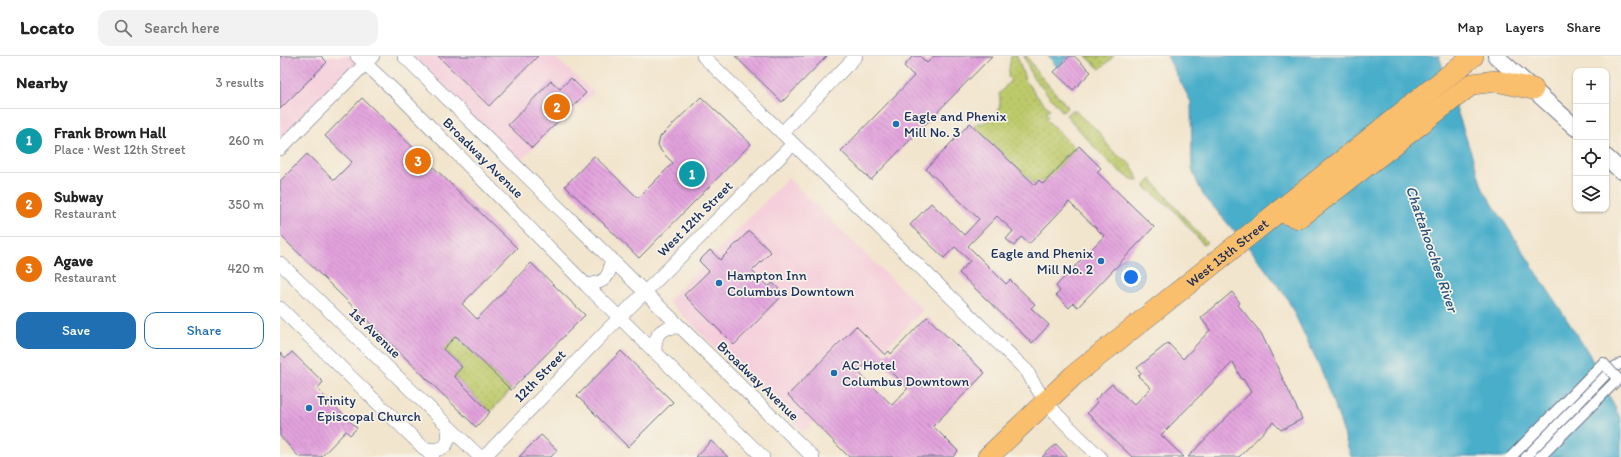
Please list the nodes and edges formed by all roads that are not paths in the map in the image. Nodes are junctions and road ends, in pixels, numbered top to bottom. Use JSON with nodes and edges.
{"nodes":[{"id":1,"x":404,"y":56,"type":"edge"},
{"id":2,"x":703,"y":56,"type":"edge"},
{"id":3,"x":856,"y":56,"type":"edge"},
{"id":4,"x":1473,"y":56,"type":"edge"},
{"id":5,"x":1496,"y":56,"type":"edge"},
{"id":6,"x":365,"y":59,"type":"edge"},
{"id":7,"x":1533,"y":89,"type":"junction"},
{"id":8,"x":1573,"y":125,"type":"edge"},
{"id":9,"x":782,"y":133,"type":"junction"},
{"id":10,"x":793,"y":144,"type":"junction"},
{"id":11,"x":280,"y":149,"type":"edge"},
{"id":12,"x":1609,"y":160,"type":"edge"},
{"id":13,"x":1621,"y":171,"type":"edge"},
{"id":14,"x":1279,"y":211,"type":"junction"},
{"id":15,"x":611,"y":258,"type":"junction"},
{"id":16,"x":280,"y":263,"type":"edge"},
{"id":17,"x":586,"y":285,"type":"junction"},
{"id":18,"x":645,"y":292,"type":"junction"},
{"id":19,"x":280,"y":308,"type":"edge"},
{"id":20,"x":619,"y":318,"type":"junction"},
{"id":21,"x":681,"y":327,"type":"junction"},
{"id":22,"x":655,"y":352,"type":"junction"},
{"id":23,"x":1621,"y":363,"type":"edge"},
{"id":24,"x":447,"y":426,"type":"junction"},
{"id":25,"x":429,"y":453,"type":"edge"},
{"id":26,"x":480,"y":457,"type":"edge"},
{"id":27,"x":484,"y":457,"type":"edge"},
{"id":28,"x":763,"y":457,"type":"edge"},
{"id":29,"x":813,"y":457,"type":"edge"},
{"id":30,"x":988,"y":457,"type":"edge"},
{"id":31,"x":1100,"y":457,"type":"edge"},
{"id":32,"x":1511,"y":457,"type":"edge"},
{"id":33,"x":1526,"y":457,"type":"edge"},
{"id":34,"x":1540,"y":457,"type":"edge"}],
"edges":[{"from":1,"to":15,"type":"street","name":"Broadway Avenue"},
{"from":2,"to":9,"type":"street"},
{"from":3,"to":9,"type":"street"},
{"from":4,"to":14,"type":"main road","name":"West 13th Street"},
{"from":5,"to":7,"type":"street"},
{"from":6,"to":11,"type":"street"},
{"from":6,"to":17,"type":"street","name":"Broadway Avenue"},
{"from":7,"to":8,"type":"street"},
{"from":7,"to":14,"type":"main road"},
{"from":9,"to":10,"type":"street"},
{"from":10,"to":18,"type":"street","name":"West 12th Street"},
{"from":10,"to":31,"type":"street"},
{"from":12,"to":13,"type":"street"},
{"from":14,"to":30,"type":"main road","name":"West 13th Street"},
{"from":15,"to":17,"type":"street"},
{"from":15,"to":18,"type":"street","name":"Broadway Avenue"},
{"from":16,"to":24,"type":"street","name":"1st Avenue"},
{"from":17,"to":20,"type":"street","name":"Broadway Avenue"},
{"from":18,"to":20,"type":"street","name":"West 12th Street"},
{"from":18,"to":21,"type":"street","name":"Broadway Avenue"},
{"from":19,"to":25,"type":"street"},
{"from":20,"to":22,"type":"street","name":"Broadway Avenue"},
{"from":20,"to":27,"type":"street","name":"12th Street"},
{"from":21,"to":22,"type":"street"},
{"from":21,"to":29,"type":"street","name":"Broadway Avenue"},
{"from":22,"to":28,"type":"street","name":"Broadway Avenue"},
{"from":23,"to":33,"type":"street"},
{"from":24,"to":25,"type":"street"},
{"from":24,"to":26,"type":"street","name":"1st Avenue"},
{"from":32,"to":34,"type":"street","bridge":true}]}
